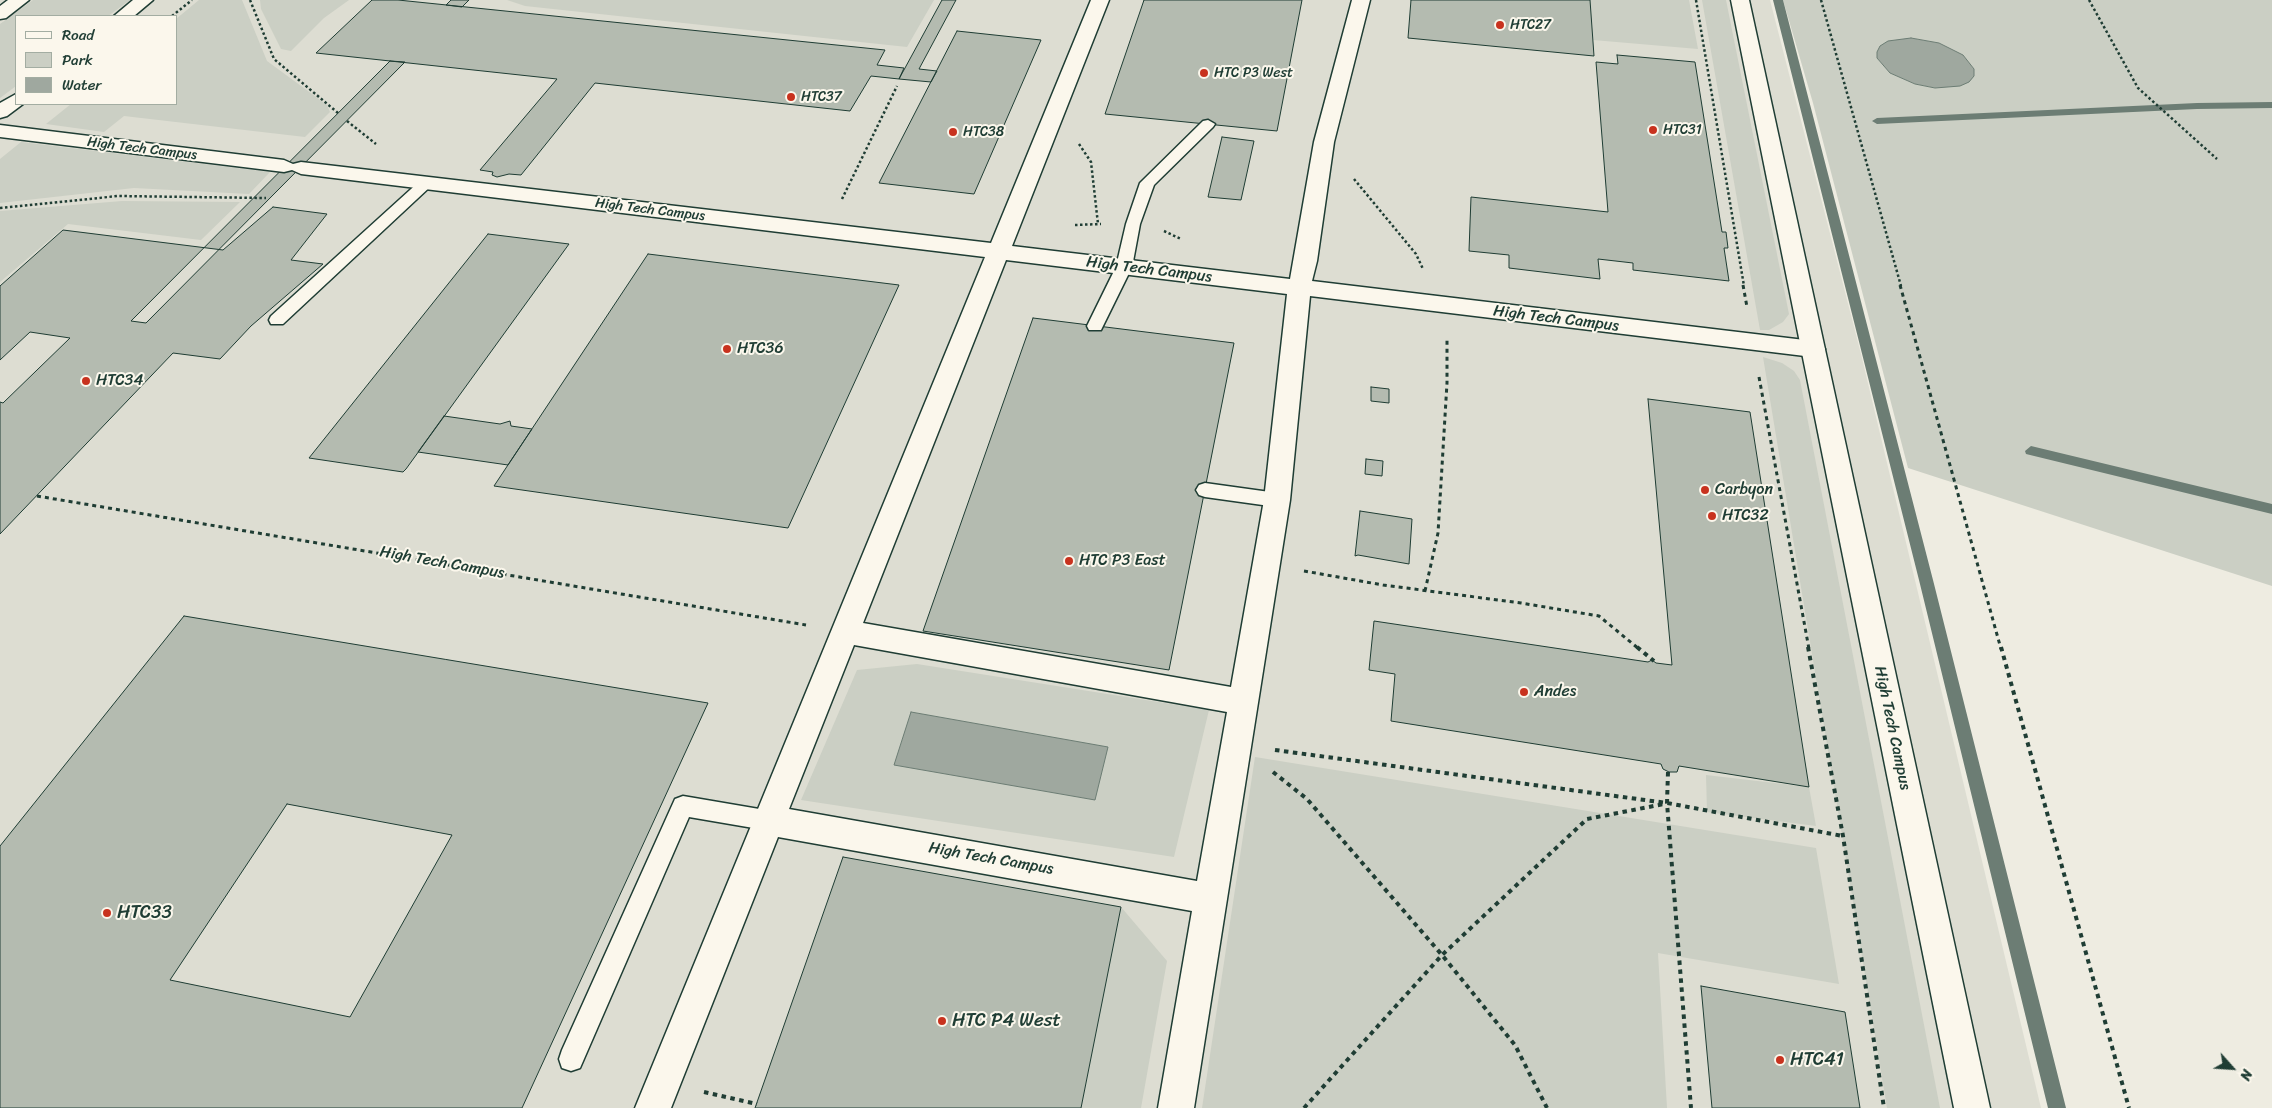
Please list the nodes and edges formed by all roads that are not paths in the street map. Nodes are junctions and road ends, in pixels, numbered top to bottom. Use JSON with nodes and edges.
{"nodes":[{"id":1,"x":20,"y":0,"type":"edge"},
{"id":2,"x":144,"y":0,"type":"edge"},
{"id":3,"x":1100,"y":0,"type":"edge"},
{"id":4,"x":1361,"y":0,"type":"edge"},
{"id":5,"x":1740,"y":0,"type":"edge"},
{"id":6,"x":0,"y":14,"type":"edge"},
{"id":7,"x":124,"y":15,"type":"edge"},
{"id":8,"x":15,"y":101,"type":"edge"},
{"id":9,"x":0,"y":112,"type":"edge"},
{"id":10,"x":1208,"y":124,"type":"dead end"},
{"id":11,"x":0,"y":131,"type":"edge"},
{"id":12,"x":426,"y":183,"type":"junction"},
{"id":13,"x":999,"y":252,"type":"junction"},
{"id":14,"x":1124,"y":267,"type":"junction"},
{"id":15,"x":1299,"y":288,"type":"junction"},
{"id":16,"x":277,"y":320,"type":"dead end"},
{"id":17,"x":1095,"y":326,"type":"dead end"},
{"id":18,"x":1812,"y":349,"type":"junction"},
{"id":19,"x":1205,"y":490,"type":"dead end"},
{"id":20,"x":1277,"y":500,"type":"junction"},
{"id":21,"x":846,"y":632,"type":"junction"},
{"id":22,"x":1243,"y":702,"type":"junction"},
{"id":23,"x":770,"y":821,"type":"junction"},
{"id":24,"x":1211,"y":899,"type":"junction"},
{"id":25,"x":571,"y":1059,"type":"dead end"},
{"id":26,"x":653,"y":1108,"type":"edge"},
{"id":27,"x":1176,"y":1108,"type":"edge"},
{"id":28,"x":1972,"y":1108,"type":"edge"}],
"edges":[{"from":1,"to":6,"type":"street"},
{"from":2,"to":7,"type":"street"},
{"from":3,"to":13,"type":"street"},
{"from":4,"to":15,"type":"street"},
{"from":5,"to":18,"type":"street","name":"High Tech Campus"},
{"from":8,"to":9,"type":"street"},
{"from":10,"to":14,"type":"lane"},
{"from":11,"to":12,"type":"street","name":"High Tech Campus"},
{"from":12,"to":13,"type":"street","name":"High Tech Campus"},
{"from":12,"to":16,"type":"lane"},
{"from":13,"to":14,"type":"street","name":"High Tech Campus"},
{"from":13,"to":21,"type":"street"},
{"from":14,"to":15,"type":"street","name":"High Tech Campus"},
{"from":14,"to":17,"type":"lane"},
{"from":15,"to":18,"type":"street","name":"High Tech Campus"},
{"from":15,"to":20,"type":"street"},
{"from":18,"to":28,"type":"street","name":"High Tech Campus"},
{"from":19,"to":20,"type":"lane"},
{"from":20,"to":22,"type":"street"},
{"from":21,"to":22,"type":"street"},
{"from":21,"to":23,"type":"street"},
{"from":22,"to":24,"type":"street"},
{"from":23,"to":24,"type":"street","name":"High Tech Campus"},
{"from":23,"to":25,"type":"lane"},
{"from":23,"to":26,"type":"street"},
{"from":24,"to":27,"type":"street"}]}
